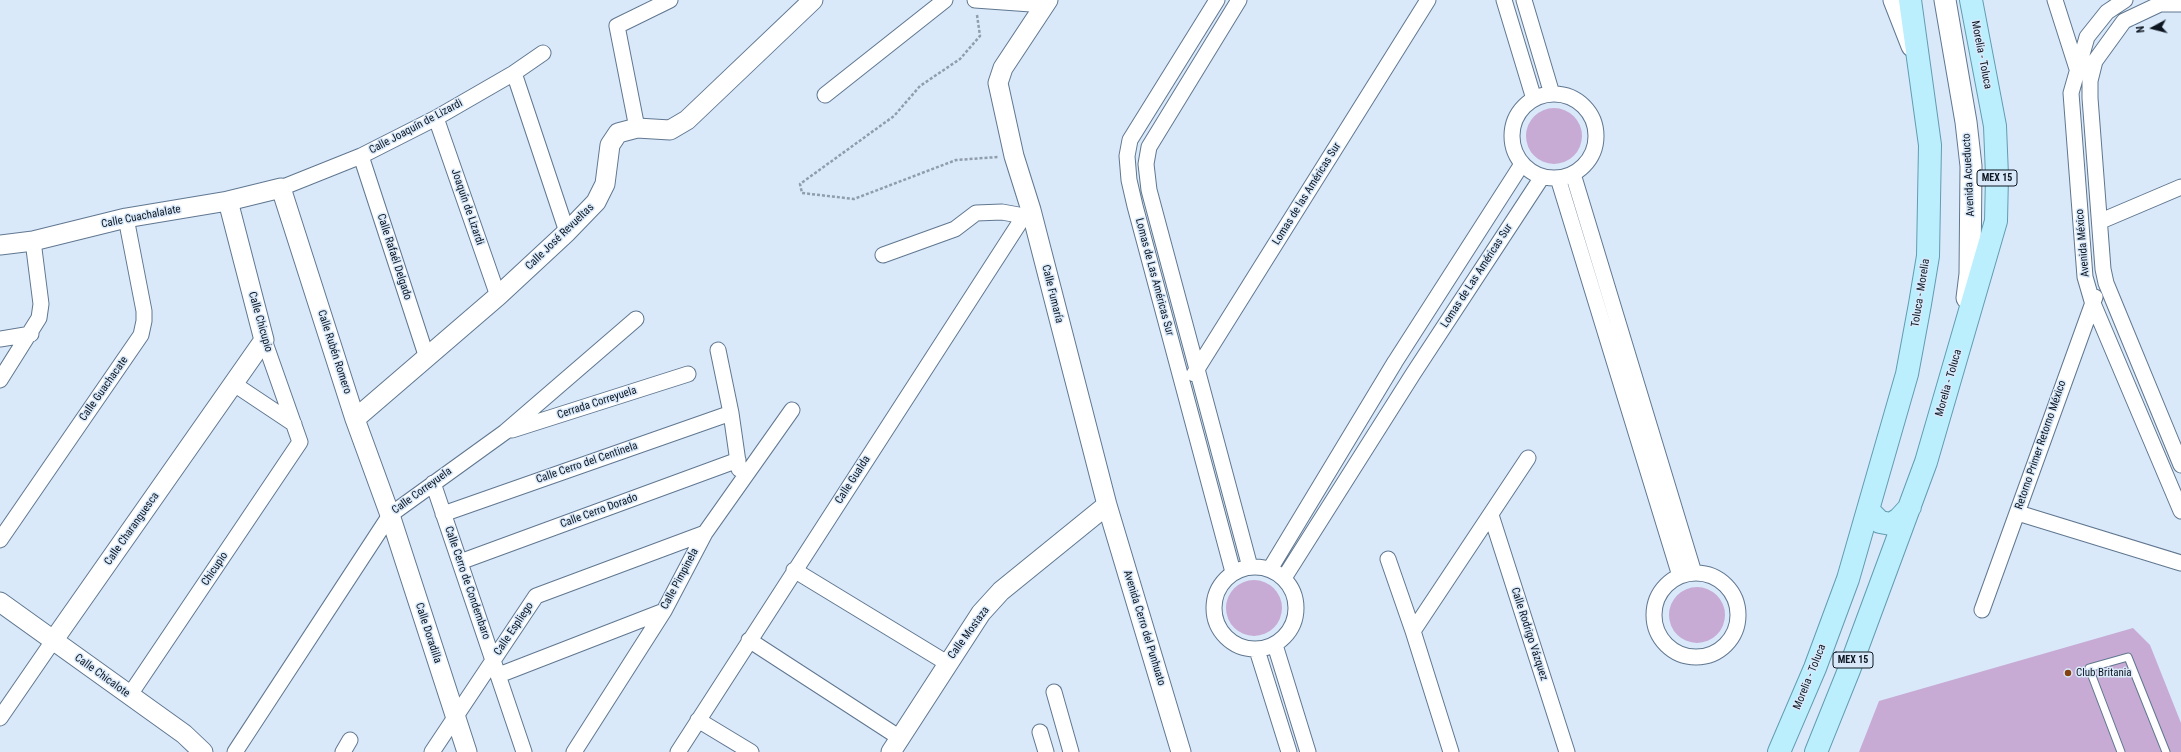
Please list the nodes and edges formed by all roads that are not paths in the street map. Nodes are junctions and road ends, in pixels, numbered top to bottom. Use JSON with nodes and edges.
{"nodes":[{"id":1,"x":670,"y":0,"type":"edge"},
{"id":2,"x":813,"y":0,"type":"edge"},
{"id":3,"x":945,"y":0,"type":"edge"},
{"id":4,"x":1216,"y":0,"type":"edge"},
{"id":5,"x":1239,"y":0,"type":"edge"},
{"id":6,"x":1428,"y":0,"type":"edge"},
{"id":7,"x":1504,"y":0,"type":"edge"},
{"id":8,"x":1524,"y":0,"type":"edge"},
{"id":9,"x":1894,"y":0,"type":"edge"},
{"id":10,"x":1910,"y":0,"type":"edge"},
{"id":11,"x":1945,"y":0,"type":"edge"},
{"id":12,"x":1971,"y":0,"type":"edge"},
{"id":13,"x":2055,"y":0,"type":"edge"},
{"id":14,"x":2125,"y":0,"type":"edge"},
{"id":15,"x":975,"y":1,"type":"edge"},
{"id":16,"x":1046,"y":2,"type":"edge"},
{"id":17,"x":2181,"y":4,"type":"edge"},
{"id":18,"x":543,"y":53,"type":"dead end"},
{"id":19,"x":1921,"y":70,"type":"junction"},
{"id":20,"x":2076,"y":72,"type":"junction"},
{"id":21,"x":514,"y":73,"type":"junction"},
{"id":22,"x":2090,"y":81,"type":"junction"},
{"id":23,"x":1552,"y":94,"type":"junction"},
{"id":24,"x":825,"y":95,"type":"dead end"},
{"id":25,"x":1534,"y":99,"type":"junction"},
{"id":26,"x":436,"y":118,"type":"junction"},
{"id":27,"x":637,"y":128,"type":"junction"},
{"id":28,"x":361,"y":156,"type":"junction"},
{"id":29,"x":1522,"y":164,"type":"junction"},
{"id":30,"x":1573,"y":174,"type":"junction"},
{"id":31,"x":1542,"y":177,"type":"junction"},
{"id":32,"x":1558,"y":178,"type":"junction"},
{"id":33,"x":2181,"y":187,"type":"edge"},
{"id":34,"x":281,"y":188,"type":"junction"},
{"id":35,"x":228,"y":201,"type":"junction"},
{"id":36,"x":1027,"y":213,"type":"junction"},
{"id":37,"x":126,"y":218,"type":"junction"},
{"id":38,"x":2100,"y":221,"type":"junction"},
{"id":39,"x":567,"y":232,"type":"junction"},
{"id":40,"x":33,"y":241,"type":"junction"},
{"id":41,"x":0,"y":245,"type":"edge"},
{"id":42,"x":883,"y":255,"type":"dead end"},
{"id":43,"x":2106,"y":283,"type":"junction"},
{"id":44,"x":498,"y":296,"type":"junction"},
{"id":45,"x":2092,"y":301,"type":"junction"},
{"id":46,"x":636,"y":319,"type":"dead end"},
{"id":47,"x":30,"y":334,"type":"junction"},
{"id":48,"x":0,"y":339,"type":"edge"},
{"id":49,"x":264,"y":340,"type":"junction"},
{"id":50,"x":718,"y":350,"type":"dead end"},
{"id":51,"x":1958,"y":352,"type":"junction"},
{"id":52,"x":427,"y":358,"type":"junction"},
{"id":53,"x":1395,"y":362,"type":"junction"},
{"id":54,"x":1198,"y":368,"type":"junction"},
{"id":55,"x":688,"y":374,"type":"dead end"},
{"id":56,"x":1413,"y":374,"type":"junction"},
{"id":57,"x":1634,"y":374,"type":"junction"},
{"id":58,"x":1618,"y":379,"type":"junction"},
{"id":59,"x":0,"y":380,"type":"edge"},
{"id":60,"x":234,"y":384,"type":"junction"},
{"id":61,"x":1184,"y":387,"type":"junction"},
{"id":62,"x":792,"y":410,"type":"dead end"},
{"id":63,"x":730,"y":413,"type":"junction"},
{"id":64,"x":355,"y":418,"type":"junction"},
{"id":65,"x":294,"y":424,"type":"junction"},
{"id":66,"x":505,"y":432,"type":"junction"},
{"id":67,"x":300,"y":442,"type":"joint"},
{"id":68,"x":1528,"y":458,"type":"dead end"},
{"id":69,"x":738,"y":460,"type":"junction"},
{"id":70,"x":2181,"y":465,"type":"edge"},
{"id":71,"x":433,"y":483,"type":"junction"},
{"id":72,"x":740,"y":484,"type":"junction"},
{"id":73,"x":1107,"y":505,"type":"junction"},
{"id":74,"x":1910,"y":507,"type":"junction"},
{"id":75,"x":1868,"y":510,"type":"junction"},
{"id":76,"x":2181,"y":510,"type":"edge"},
{"id":77,"x":2018,"y":513,"type":"junction"},
{"id":78,"x":390,"y":514,"type":"junction"},
{"id":79,"x":443,"y":514,"type":"junction"},
{"id":80,"x":1491,"y":515,"type":"junction"},
{"id":81,"x":705,"y":532,"type":"junction"},
{"id":82,"x":0,"y":540,"type":"edge"},
{"id":83,"x":1856,"y":551,"type":"junction"},
{"id":84,"x":1388,"y":559,"type":"dead end"},
{"id":85,"x":460,"y":562,"type":"junction"},
{"id":86,"x":2181,"y":563,"type":"edge"},
{"id":87,"x":1887,"y":566,"type":"junction"},
{"id":88,"x":1250,"y":567,"type":"junction"},
{"id":89,"x":1270,"y":569,"type":"junction"},
{"id":90,"x":794,"y":570,"type":"junction"},
{"id":91,"x":1233,"y":572,"type":"junction"},
{"id":92,"x":1687,"y":574,"type":"junction"},
{"id":93,"x":1284,"y":578,"type":"junction"},
{"id":94,"x":1848,"y":579,"type":"joint"},
{"id":95,"x":0,"y":602,"type":"edge"},
{"id":96,"x":1982,"y":610,"type":"dead end"},
{"id":97,"x":664,"y":611,"type":"junction"},
{"id":98,"x":1413,"y":631,"type":"junction"},
{"id":99,"x":749,"y":640,"type":"junction"},
{"id":100,"x":53,"y":641,"type":"junction"},
{"id":101,"x":1275,"y":645,"type":"junction"},
{"id":102,"x":1257,"y":650,"type":"junction"},
{"id":103,"x":494,"y":659,"type":"junction"},
{"id":104,"x":948,"y":663,"type":"junction"},
{"id":105,"x":500,"y":675,"type":"junction"},
{"id":106,"x":1054,"y":692,"type":"dead end"},
{"id":107,"x":129,"y":696,"type":"junction"},
{"id":108,"x":456,"y":716,"type":"junction"},
{"id":109,"x":0,"y":718,"type":"edge"},
{"id":110,"x":698,"y":720,"type":"junction"},
{"id":111,"x":1040,"y":732,"type":"dead end"},
{"id":112,"x":896,"y":745,"type":"edge"},
{"id":113,"x":436,"y":750,"type":"edge"},
{"id":114,"x":203,"y":752,"type":"edge"},
{"id":115,"x":235,"y":752,"type":"edge"},
{"id":116,"x":467,"y":752,"type":"edge"},
{"id":117,"x":524,"y":752,"type":"edge"},
{"id":118,"x":574,"y":752,"type":"edge"},
{"id":119,"x":678,"y":752,"type":"edge"},
{"id":120,"x":751,"y":752,"type":"edge"},
{"id":121,"x":1046,"y":752,"type":"edge"},
{"id":122,"x":1071,"y":752,"type":"edge"},
{"id":123,"x":1181,"y":752,"type":"edge"},
{"id":124,"x":1289,"y":752,"type":"edge"},
{"id":125,"x":1308,"y":752,"type":"edge"},
{"id":126,"x":1451,"y":752,"type":"edge"},
{"id":127,"x":1567,"y":752,"type":"edge"},
{"id":128,"x":1771,"y":752,"type":"edge"},
{"id":129,"x":1779,"y":752,"type":"edge"},
{"id":130,"x":1816,"y":752,"type":"edge"},
{"id":131,"x":2121,"y":752,"type":"edge"},
{"id":132,"x":2166,"y":752,"type":"edge"}],
"edges":[{"from":1,"to":27,"type":"street"},
{"from":2,"to":27,"type":"street","name":"Calle José Revueltas"},
{"from":3,"to":24,"type":"street"},
{"from":4,"to":61,"type":"street","name":"Lomas de Las Américas Sur"},
{"from":5,"to":54,"type":"street","name":"Lomas de Las Américas Sur"},
{"from":6,"to":54,"type":"street","name":"Lomas de las Américas Sur"},
{"from":7,"to":25,"type":"street"},
{"from":8,"to":23,"type":"street"},
{"from":9,"to":19,"type":"main road"},
{"from":10,"to":19,"type":"main road","name":"Toluca - Morelia","number":"MEX 15"},
{"from":11,"to":51,"type":"main road","name":"Avenida Acueducto"},
{"from":12,"to":51,"type":"main road","name":"Morelia - Toluca","number":"MEX 15"},
{"from":13,"to":20,"type":"street"},
{"from":14,"to":20,"type":"street","name":"Avenida México"},
{"from":15,"to":16,"type":"street"},
{"from":16,"to":36,"type":"street","name":"Calle Fumaría"},
{"from":17,"to":22,"type":"street","name":"Avenida México"},
{"from":18,"to":21,"type":"street","name":"Calle Joaquín de Lizardi"},
{"from":19,"to":75,"type":"main road","name":"Toluca - Morelia","number":"MEX 15"},
{"from":20,"to":22,"type":"street"},
{"from":20,"to":45,"type":"street","name":"Avenida México"},
{"from":21,"to":26,"type":"street","name":"Calle Joaquín de Lizardi"},
{"from":21,"to":39,"type":"street"},
{"from":22,"to":38,"type":"street","name":"Avenida México"},
{"from":23,"to":25,"type":"street"},
{"from":23,"to":30,"type":"street"},
{"from":25,"to":29,"type":"street"},
{"from":26,"to":28,"type":"street","name":"Calle Joaquín de Lizardi"},
{"from":26,"to":44,"type":"street","name":"Joaquín de Lizardi"},
{"from":27,"to":39,"type":"street","name":"Calle José Revueltas"},
{"from":28,"to":34,"type":"street","name":"Calle Joaquín de Lizardi"},
{"from":28,"to":52,"type":"street","name":"Calle Rafaél Delgado"},
{"from":29,"to":31,"type":"street"},
{"from":29,"to":53,"type":"street","name":"Lomas de Las Américas Sur"},
{"from":30,"to":32,"type":"street"},
{"from":30,"to":57,"type":"street"},
{"from":31,"to":32,"type":"street"},
{"from":31,"to":56,"type":"street","name":"Lomas de Las Américas Sur"},
{"from":32,"to":58,"type":"street"},
{"from":33,"to":38,"type":"street"},
{"from":34,"to":35,"type":"street","name":"Calle Cuachalalate"},
{"from":34,"to":64,"type":"street","name":"Calle Rubén Romero"},
{"from":35,"to":37,"type":"street","name":"Calle Cuachalalate"},
{"from":35,"to":49,"type":"street","name":"Calle Chicupio"},
{"from":36,"to":42,"type":"street"},
{"from":36,"to":73,"type":"street","name":"Calle Fumaría"},
{"from":36,"to":90,"type":"street","name":"Calle Gualda"},
{"from":37,"to":40,"type":"street","name":"Calle Cuachalalate"},
{"from":37,"to":82,"type":"street","name":"Calle Guachacate"},
{"from":38,"to":43,"type":"street","name":"Avenida México"},
{"from":39,"to":44,"type":"street","name":"Calle José Revueltas"},
{"from":40,"to":41,"type":"street","name":"Calle Cuachalalate"},
{"from":40,"to":47,"type":"street"},
{"from":43,"to":45,"type":"street","name":"Retorno Primer Retorno México"},
{"from":43,"to":70,"type":"street","name":"Avenida México"},
{"from":44,"to":52,"type":"street","name":"Calle José Revueltas"},
{"from":45,"to":76,"type":"street","name":"Avenida México"},
{"from":45,"to":77,"type":"street","name":"Retorno Primer Retorno México"},
{"from":46,"to":66,"type":"street","name":"Calle Correyuela"},
{"from":47,"to":48,"type":"street"},
{"from":47,"to":59,"type":"street"},
{"from":49,"to":60,"type":"street","name":"Calle Charanguesca"},
{"from":49,"to":65,"type":"street","name":"Calle Chicupio"},
{"from":50,"to":63,"type":"street"},
{"from":51,"to":74,"type":"main road","name":"Morelia - Toluca","number":"MEX 15"},
{"from":52,"to":64,"type":"street","name":"Calle José Revueltas"},
{"from":53,"to":56,"type":"street"},
{"from":53,"to":89,"type":"street","name":"Lomas de Las Américas Sur"},
{"from":54,"to":61,"type":"street","name":"Lomas de las Américas Sur"},
{"from":54,"to":88,"type":"street","name":"Lomas de Las Américas Sur"},
{"from":55,"to":66,"type":"street","name":"Cerrada Correyuela"},
{"from":56,"to":93,"type":"street","name":"Lomas de Las Américas Sur"},
{"from":57,"to":58,"type":"street"},
{"from":57,"to":92,"type":"street"},
{"from":58,"to":92,"type":"street"},
{"from":60,"to":65,"type":"street"},
{"from":60,"to":100,"type":"street","name":"Calle Charanguesca"},
{"from":61,"to":91,"type":"street","name":"Lomas de Las Américas Sur"},
{"from":62,"to":72,"type":"street","name":"Calle Pimpinela"},
{"from":63,"to":69,"type":"street"},
{"from":63,"to":79,"type":"street","name":"Calle Cerro del Centinela"},
{"from":64,"to":78,"type":"street","name":"Calle Rubén Romero"},
{"from":65,"to":67,"type":"street","name":"Calle Chicupio"},
{"from":66,"to":71,"type":"street","name":"Calle Correyuela"},
{"from":67,"to":107,"type":"street","name":"Chicupio"},
{"from":68,"to":80,"type":"street"},
{"from":69,"to":72,"type":"street"},
{"from":69,"to":85,"type":"street","name":"Calle Cerro Dorado"},
{"from":71,"to":78,"type":"street","name":"Calle Correyuela"},
{"from":71,"to":79,"type":"street","name":"Calle Cerro de Condembaro"},
{"from":72,"to":81,"type":"street","name":"Calle Pimpinela"},
{"from":73,"to":104,"type":"street","name":"Calle Mostaza"},
{"from":73,"to":123,"type":"street","name":"Avenida Cerro del Punhuato"},
{"from":74,"to":75,"type":"main road"},
{"from":74,"to":87,"type":"main road","name":"Morelia - Toluca","number":"MEX 15"},
{"from":75,"to":83,"type":"main road","name":"Toluca - Morelia","number":"MEX 15"},
{"from":77,"to":86,"type":"street"},
{"from":77,"to":96,"type":"street","name":"Retorno Primer Retorno México"},
{"from":78,"to":108,"type":"street","name":"Calle Doradilla"},
{"from":78,"to":115,"type":"street","name":"Calle Correyuela"},
{"from":79,"to":85,"type":"street","name":"Calle Cerro de Condembaro"},
{"from":80,"to":98,"type":"street"},
{"from":80,"to":127,"type":"street","name":"Calle Rodrigo Vázquez"},
{"from":81,"to":97,"type":"street","name":"Calle Pimpinela"},
{"from":81,"to":103,"type":"street","name":"Calle Espliego"},
{"from":83,"to":87,"type":"main road"},
{"from":83,"to":94,"type":"main road","name":"Toluca - Morelia","number":"MEX 15"},
{"from":83,"to":128,"type":"street"},
{"from":84,"to":98,"type":"street"},
{"from":85,"to":103,"type":"street","name":"Calle Cerro de Condembaro"},
{"from":87,"to":130,"type":"main road","name":"Morelia - Toluca","number":"MEX 15"},
{"from":88,"to":89,"type":"street"},
{"from":88,"to":91,"type":"street"},
{"from":89,"to":93,"type":"street"},
{"from":90,"to":99,"type":"street","name":"Calle Gualda"},
{"from":90,"to":104,"type":"street"},
{"from":91,"to":102,"type":"street"},
{"from":92,"to":92,"type":"street"},
{"from":93,"to":101,"type":"street"},
{"from":94,"to":129,"type":"main road","name":"Morelia - Toluca","number":"MEX 15"},
{"from":95,"to":100,"type":"street","name":"Calle Chicalote"},
{"from":97,"to":105,"type":"street"},
{"from":97,"to":118,"type":"street","name":"Calle Pimpinela"},
{"from":98,"to":126,"type":"street"},
{"from":99,"to":110,"type":"street","name":"Calle Gualda"},
{"from":99,"to":112,"type":"street"},
{"from":100,"to":107,"type":"street","name":"Calle Chicalote"},
{"from":100,"to":109,"type":"street","name":"Calle Charanguesca"},
{"from":101,"to":102,"type":"street"},
{"from":101,"to":125,"type":"street"},
{"from":102,"to":124,"type":"street"},
{"from":103,"to":105,"type":"street","name":"Calle Cerro de Condembaro"},
{"from":103,"to":108,"type":"street","name":"Calle Espliego"},
{"from":104,"to":112,"type":"street","name":"Calle Mostaza"},
{"from":105,"to":117,"type":"street","name":"Calle Cerro de Condembaro"},
{"from":106,"to":122,"type":"street"},
{"from":107,"to":114,"type":"street","name":"Calle Chicalote"},
{"from":108,"to":113,"type":"street","name":"Calle Espliego"},
{"from":108,"to":116,"type":"street","name":"Calle Doradilla"},
{"from":110,"to":119,"type":"street","name":"Calle Gualda"},
{"from":110,"to":120,"type":"street"},
{"from":111,"to":121,"type":"street"},
{"from":131,"to":132,"type":"lane"}]}
